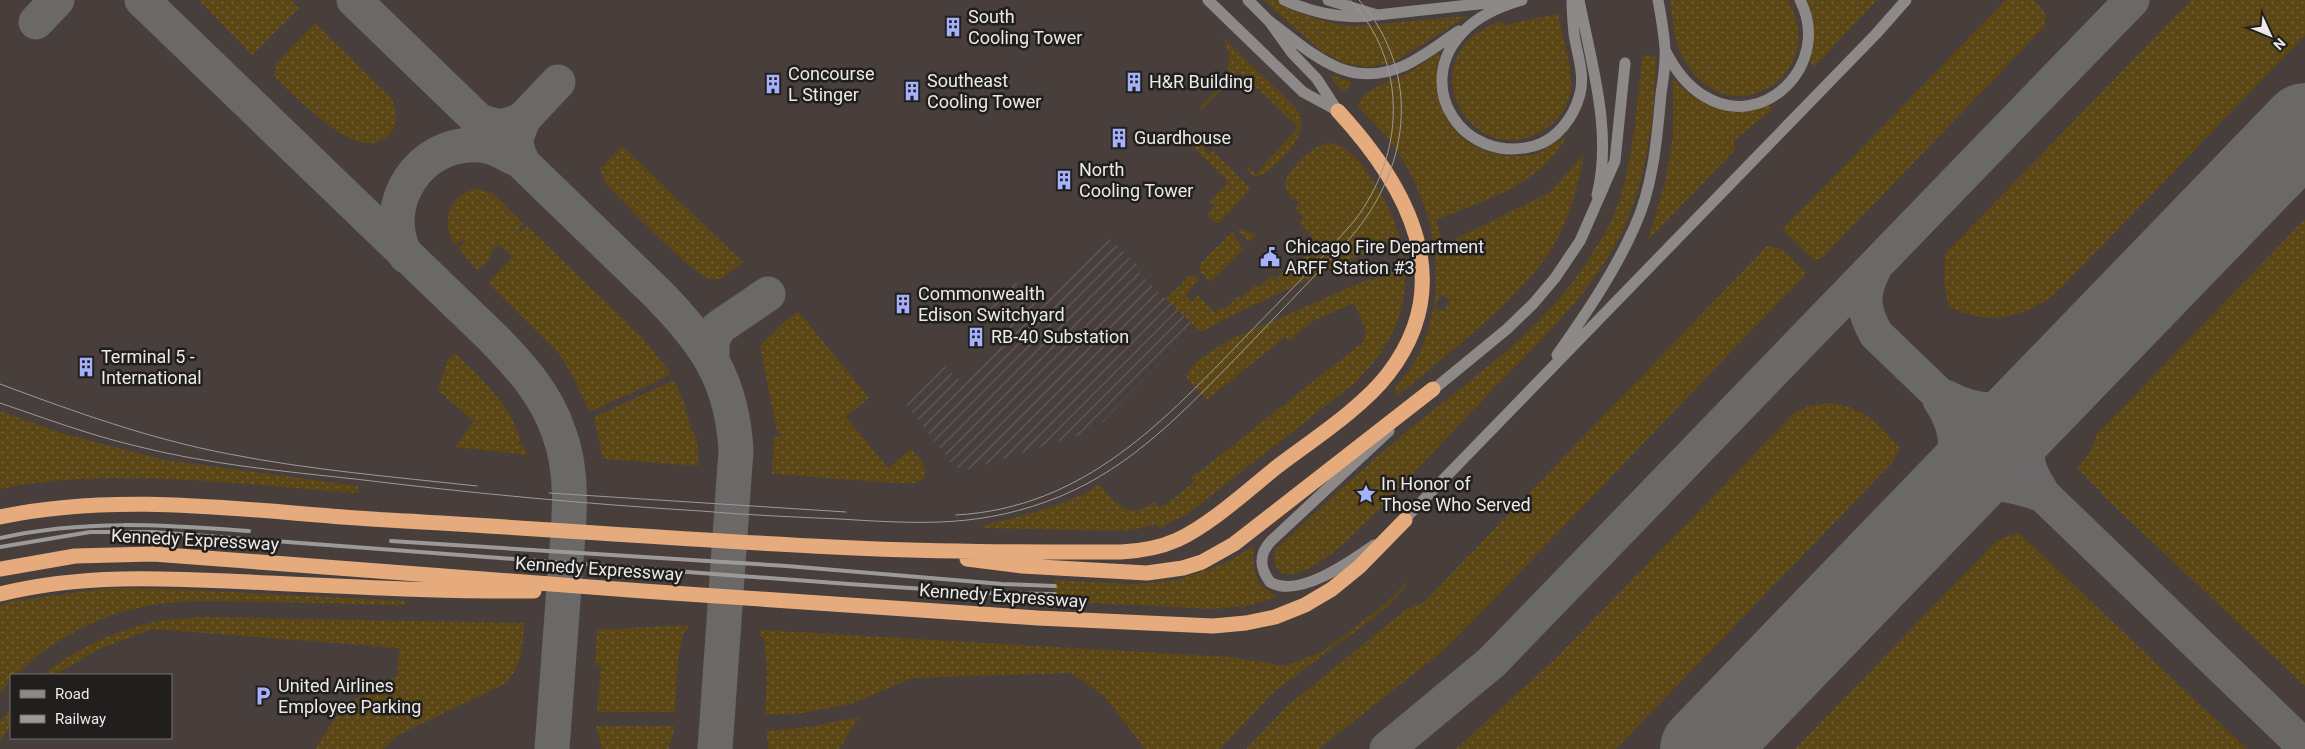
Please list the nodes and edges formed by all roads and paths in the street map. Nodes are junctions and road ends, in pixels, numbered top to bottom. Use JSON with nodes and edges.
{"nodes":[{"id":1,"x":1208,"y":0,"type":"edge"},
{"id":2,"x":1248,"y":0,"type":"edge"},
{"id":3,"x":1284,"y":0,"type":"edge"},
{"id":4,"x":1328,"y":0,"type":"edge"},
{"id":5,"x":1516,"y":0,"type":"edge"},
{"id":6,"x":1522,"y":0,"type":"edge"},
{"id":7,"x":1572,"y":0,"type":"edge"},
{"id":8,"x":1579,"y":0,"type":"edge"},
{"id":9,"x":1658,"y":0,"type":"edge"},
{"id":10,"x":1800,"y":0,"type":"edge"},
{"id":11,"x":1902,"y":3,"type":"edge"},
{"id":12,"x":1377,"y":15,"type":"junction"},
{"id":13,"x":1269,"y":21,"type":"junction"},
{"id":14,"x":1474,"y":21,"type":"junction"},
{"id":15,"x":1665,"y":50,"type":"junction"},
{"id":16,"x":1625,"y":63,"type":"dead end"},
{"id":17,"x":1338,"y":111,"type":"junction"},
{"id":18,"x":1580,"y":241,"type":"junction"},
{"id":19,"x":1534,"y":386,"type":"junction"},
{"id":20,"x":1433,"y":389,"type":"junction"},
{"id":21,"x":0,"y":516,"type":"edge"},
{"id":22,"x":1405,"y":520,"type":"junction"},
{"id":23,"x":896,"y":549,"type":"junction"},
{"id":24,"x":0,"y":569,"type":"edge"},
{"id":25,"x":643,"y":591,"type":"junction"},
{"id":26,"x":0,"y":594,"type":"edge"}],
"edges":[{"from":1,"to":17,"type":"street"},
{"from":2,"to":13,"type":"street"},
{"from":3,"to":12,"type":"street"},
{"from":4,"to":12,"type":"street"},
{"from":5,"to":12,"type":"street"},
{"from":6,"to":14,"type":"street"},
{"from":7,"to":14,"type":"street"},
{"from":8,"to":18,"type":"street"},
{"from":9,"to":15,"type":"street"},
{"from":10,"to":15,"type":"street"},
{"from":11,"to":19,"type":"street"},
{"from":13,"to":14,"type":"street"},
{"from":13,"to":17,"type":"street"},
{"from":15,"to":19,"type":"street"},
{"from":16,"to":18,"type":"street"},
{"from":17,"to":23,"type":"highway"},
{"from":18,"to":20,"type":"street"},
{"from":19,"to":22,"type":"street"},
{"from":20,"to":22,"type":"street"},
{"from":20,"to":23,"type":"highway"},
{"from":21,"to":23,"type":"highway","name":"Kennedy Expressway"},
{"from":22,"to":25,"type":"highway","name":"Kennedy Expressway"},
{"from":24,"to":25,"type":"highway","name":"Kennedy Expressway"},
{"from":25,"to":26,"type":"highway"}]}
